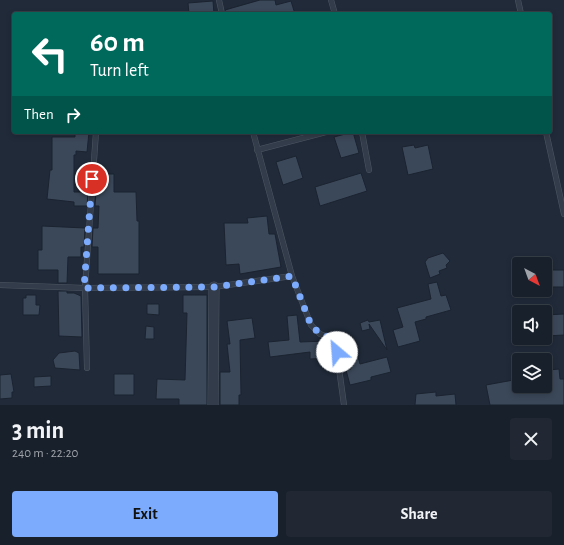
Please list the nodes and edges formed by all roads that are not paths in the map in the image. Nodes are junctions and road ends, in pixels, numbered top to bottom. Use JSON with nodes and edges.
{"nodes":[{"id":1,"x":219,"y":0,"type":"edge"},
{"id":2,"x":331,"y":0,"type":"edge"},
{"id":3,"x":518,"y":0,"type":"edge"},
{"id":4,"x":222,"y":12,"type":"edge"},
{"id":5,"x":334,"y":12,"type":"edge"},
{"id":6,"x":521,"y":12,"type":"edge"},
{"id":7,"x":96,"y":134,"type":"edge"},
{"id":8,"x":253,"y":134,"type":"edge"},
{"id":9,"x":318,"y":134,"type":"edge"},
{"id":10,"x":362,"y":134,"type":"edge"},
{"id":11,"x":546,"y":134,"type":"edge"},
{"id":12,"x":257,"y":150,"type":"junction"},
{"id":13,"x":369,"y":170,"type":"dead end"},
{"id":14,"x":564,"y":214,"type":"edge"},
{"id":15,"x":292,"y":276,"type":"junction"},
{"id":16,"x":0,"y":286,"type":"edge"},
{"id":17,"x":214,"y":287,"type":"junction"},
{"id":18,"x":84,"y":288,"type":"junction"},
{"id":19,"x":87,"y":368,"type":"dead end"},
{"id":20,"x":213,"y":405,"type":"edge"},
{"id":21,"x":344,"y":405,"type":"edge"}],
"edges":[{"from":1,"to":4,"type":"lane"},
{"from":2,"to":5,"type":"lane"},
{"from":3,"to":6,"type":"lane"},
{"from":7,"to":18,"type":"lane"},
{"from":8,"to":12,"type":"lane"},
{"from":9,"to":12,"type":"lane"},
{"from":10,"to":13,"type":"lane"},
{"from":11,"to":14,"type":"lane"},
{"from":12,"to":15,"type":"lane"},
{"from":15,"to":17,"type":"lane"},
{"from":15,"to":21,"type":"lane"},
{"from":16,"to":18,"type":"lane"},
{"from":17,"to":18,"type":"lane"},
{"from":17,"to":20,"type":"street"},
{"from":18,"to":19,"type":"lane"}]}
